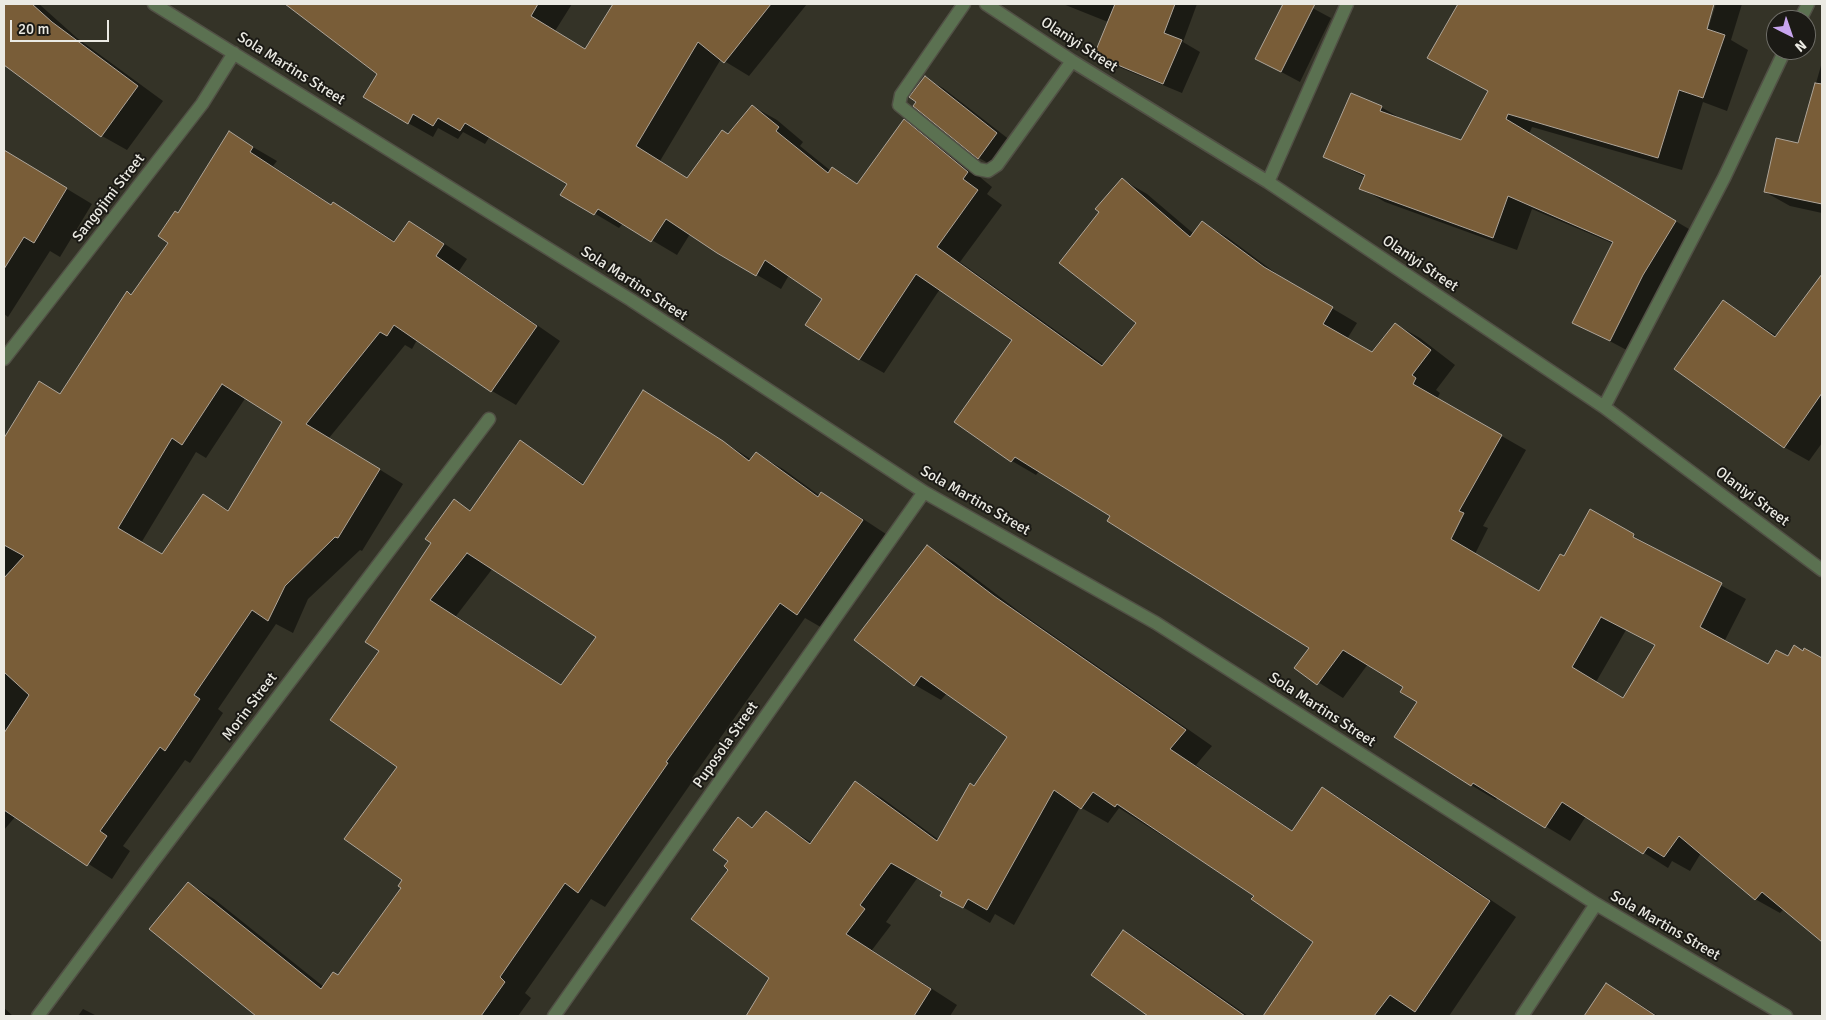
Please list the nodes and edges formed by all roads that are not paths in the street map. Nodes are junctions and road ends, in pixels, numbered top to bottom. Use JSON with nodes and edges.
{"nodes":[{"id":1,"x":154,"y":4,"type":"edge"},
{"id":2,"x":964,"y":4,"type":"edge"},
{"id":3,"x":986,"y":4,"type":"edge"},
{"id":4,"x":1347,"y":4,"type":"edge"},
{"id":5,"x":234,"y":53,"type":"junction"},
{"id":6,"x":1780,"y":60,"type":"edge"},
{"id":7,"x":1072,"y":61,"type":"junction"},
{"id":8,"x":1268,"y":182,"type":"junction"},
{"id":9,"x":4,"y":359,"type":"edge"},
{"id":10,"x":1604,"y":407,"type":"junction"},
{"id":11,"x":489,"y":418,"type":"dead end"},
{"id":12,"x":924,"y":492,"type":"junction"},
{"id":13,"x":1822,"y":570,"type":"edge"},
{"id":14,"x":1596,"y":904,"type":"junction"},
{"id":15,"x":38,"y":1016,"type":"edge"},
{"id":16,"x":554,"y":1016,"type":"edge"},
{"id":17,"x":1522,"y":1016,"type":"edge"},
{"id":18,"x":1786,"y":1016,"type":"edge"}],
"edges":[{"from":1,"to":5,"type":"street","name":"Sola Martins Street"},
{"from":2,"to":7,"type":"street"},
{"from":3,"to":7,"type":"street","name":"Olaniyi Street"},
{"from":4,"to":8,"type":"street"},
{"from":5,"to":9,"type":"street","name":"Sangojimi Street"},
{"from":5,"to":12,"type":"street","name":"Sola Martins Street"},
{"from":6,"to":10,"type":"street"},
{"from":7,"to":8,"type":"street","name":"Olaniyi Street"},
{"from":8,"to":10,"type":"street","name":"Olaniyi Street"},
{"from":10,"to":13,"type":"street","name":"Olaniyi Street"},
{"from":11,"to":15,"type":"street","name":"Morin Street"},
{"from":12,"to":14,"type":"street","name":"Sola Martins Street"},
{"from":12,"to":16,"type":"street","name":"Puposola Street"},
{"from":14,"to":17,"type":"street"},
{"from":14,"to":18,"type":"street","name":"Sola Martins Street"}]}
